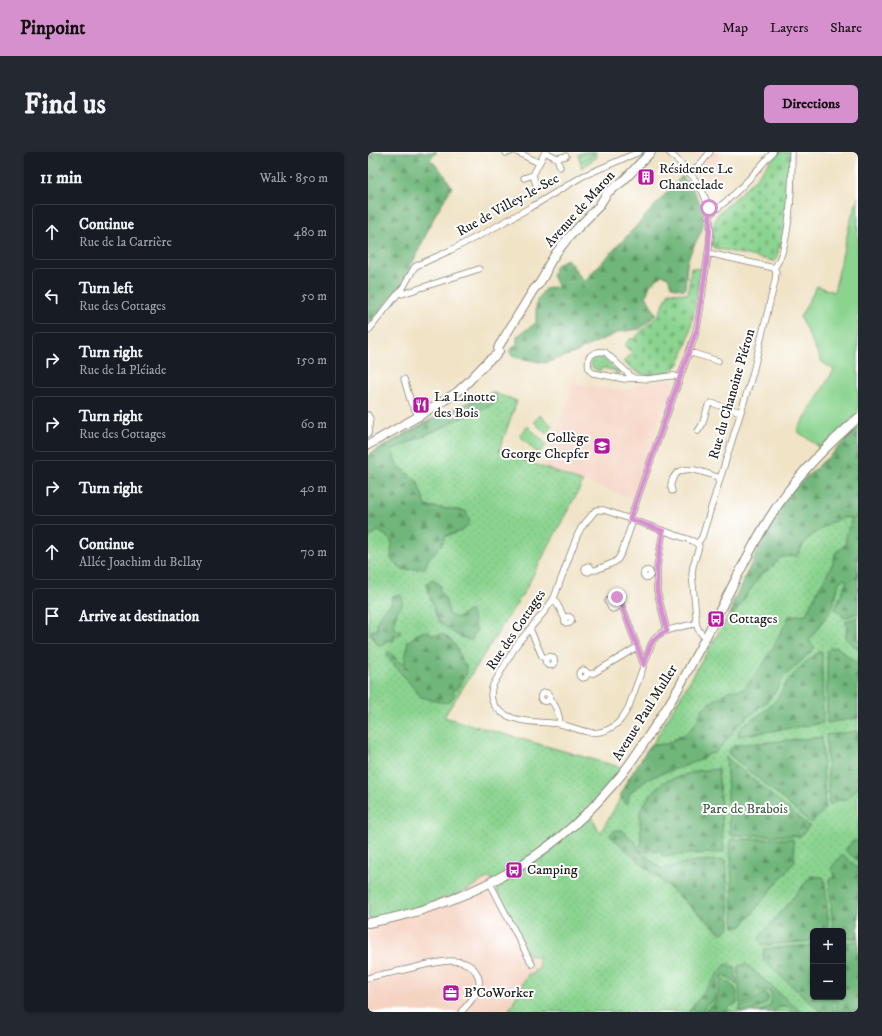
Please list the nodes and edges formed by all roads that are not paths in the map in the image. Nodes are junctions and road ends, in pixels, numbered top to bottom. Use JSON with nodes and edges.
{"nodes":[{"id":1,"x":517,"y":152,"type":"edge"},
{"id":2,"x":545,"y":152,"type":"edge"},
{"id":3,"x":639,"y":152,"type":"edge"},
{"id":4,"x":651,"y":152,"type":"edge"},
{"id":5,"x":669,"y":152,"type":"edge"},
{"id":6,"x":710,"y":152,"type":"edge"},
{"id":7,"x":773,"y":152,"type":"edge"},
{"id":8,"x":792,"y":152,"type":"edge"},
{"id":9,"x":566,"y":156,"type":"dead end"},
{"id":10,"x":557,"y":158,"type":"junction"},
{"id":11,"x":539,"y":163,"type":"junction"},
{"id":12,"x":560,"y":167,"type":"dead end"},
{"id":13,"x":690,"y":174,"type":"junction"},
{"id":14,"x":533,"y":175,"type":"junction"},
{"id":15,"x":524,"y":178,"type":"dead end"},
{"id":16,"x":536,"y":185,"type":"dead end"},
{"id":17,"x":710,"y":214,"type":"junction"},
{"id":18,"x":708,"y":253,"type":"junction"},
{"id":19,"x":774,"y":268,"type":"junction"},
{"id":20,"x":479,"y":269,"type":"dead end"},
{"id":21,"x":400,"y":292,"type":"junction"},
{"id":22,"x":368,"y":331,"type":"edge"},
{"id":23,"x":689,"y":352,"type":"junction"},
{"id":24,"x":718,"y":361,"type":"dead end"},
{"id":25,"x":633,"y":378,"type":"junction"},
{"id":26,"x":680,"y":378,"type":"junction"},
{"id":27,"x":404,"y":379,"type":"dead end"},
{"id":28,"x":741,"y":412,"type":"junction"},
{"id":29,"x":368,"y":415,"type":"edge"},
{"id":30,"x":419,"y":416,"type":"junction"},
{"id":31,"x":858,"y":418,"type":"edge"},
{"id":32,"x":698,"y":431,"type":"dead end"},
{"id":33,"x":368,"y":434,"type":"edge"},
{"id":34,"x":368,"y":443,"type":"edge"},
{"id":35,"x":720,"y":478,"type":"junction"},
{"id":36,"x":672,"y":491,"type":"dead end"},
{"id":37,"x":632,"y":520,"type":"junction"},
{"id":38,"x":663,"y":531,"type":"junction"},
{"id":39,"x":697,"y":544,"type":"junction"},
{"id":40,"x":591,"y":570,"type":"dead end"},
{"id":41,"x":657,"y":571,"type":"junction"},
{"id":42,"x":650,"y":573,"type":"dead end"},
{"id":43,"x":554,"y":598,"type":"junction"},
{"id":44,"x":621,"y":605,"type":"dead end"},
{"id":45,"x":565,"y":619,"type":"dead end"},
{"id":46,"x":696,"y":624,"type":"junction"},
{"id":47,"x":530,"y":629,"type":"junction"},
{"id":48,"x":667,"y":631,"type":"junction"},
{"id":49,"x":705,"y":638,"type":"junction"},
{"id":50,"x":636,"y":645,"type":"junction"},
{"id":51,"x":546,"y":660,"type":"dead end"},
{"id":52,"x":644,"y":665,"type":"junction"},
{"id":53,"x":587,"y":674,"type":"dead end"},
{"id":54,"x":549,"y":699,"type":"dead end"},
{"id":55,"x":560,"y":724,"type":"junction"},
{"id":56,"x":490,"y":883,"type":"junction"},
{"id":57,"x":368,"y":923,"type":"edge"},
{"id":58,"x":532,"y":964,"type":"dead end"},
{"id":59,"x":368,"y":978,"type":"edge"},
{"id":60,"x":461,"y":1012,"type":"edge"}],
"edges":[{"from":1,"to":11,"type":"street"},
{"from":2,"to":10,"type":"street"},
{"from":2,"to":11,"type":"street"},
{"from":3,"to":21,"type":"street","name":"Rue de Villey-le-Sec"},
{"from":4,"to":30,"type":"main road","name":"Avenue de Maron"},
{"from":5,"to":13,"type":"street"},
{"from":6,"to":13,"type":"street"},
{"from":7,"to":17,"type":"street"},
{"from":8,"to":19,"type":"street","name":"Rue du Chanoine Piéron"},
{"from":9,"to":10,"type":"street"},
{"from":10,"to":12,"type":"street"},
{"from":11,"to":14,"type":"street"},
{"from":13,"to":17,"type":"street"},
{"from":14,"to":15,"type":"street"},
{"from":14,"to":16,"type":"street"},
{"from":17,"to":18,"type":"street"},
{"from":18,"to":19,"type":"street"},
{"from":18,"to":23,"type":"street"},
{"from":19,"to":28,"type":"street","name":"Rue du Chanoine Piéron"},
{"from":20,"to":21,"type":"street"},
{"from":21,"to":22,"type":"street","name":"Rue de Villey-le-Sec"},
{"from":23,"to":24,"type":"street"},
{"from":23,"to":26,"type":"street"},
{"from":25,"to":25,"type":"street"},
{"from":25,"to":26,"type":"street"},
{"from":26,"to":37,"type":"street"},
{"from":27,"to":30,"type":"street"},
{"from":28,"to":32,"type":"street"},
{"from":28,"to":35,"type":"street","name":"Rue du Chanoine Piéron"},
{"from":29,"to":33,"type":"street"},
{"from":30,"to":34,"type":"main road","name":"Avenue de Maron"},
{"from":31,"to":49,"type":"main road","name":"Avenue Paul Muller"},
{"from":35,"to":36,"type":"street"},
{"from":35,"to":39,"type":"street","name":"Rue du Chanoine Piéron"},
{"from":37,"to":38,"type":"street","name":"Rue des Cottages"},
{"from":37,"to":40,"type":"street"},
{"from":37,"to":43,"type":"street","name":"Rue des Cottages"},
{"from":38,"to":39,"type":"street","name":"Rue des Cottages"},
{"from":38,"to":41,"type":"street"},
{"from":39,"to":46,"type":"street","name":"Rue du Chanoine Piéron"},
{"from":41,"to":42,"type":"street"},
{"from":41,"to":48,"type":"street"},
{"from":43,"to":45,"type":"street"},
{"from":43,"to":47,"type":"street","name":"Rue des Cottages"},
{"from":44,"to":50,"type":"street"},
{"from":46,"to":48,"type":"street","name":"Rue des Cottages"},
{"from":46,"to":49,"type":"street","name":"Rue du Chanoine Piéron"},
{"from":47,"to":51,"type":"street"},
{"from":47,"to":55,"type":"street","name":"Rue des Cottages"},
{"from":48,"to":52,"type":"street","name":"Rue des Cottages"},
{"from":49,"to":56,"type":"main road","name":"Avenue Paul Muller"},
{"from":50,"to":52,"type":"street"},
{"from":50,"to":53,"type":"street"},
{"from":52,"to":55,"type":"street","name":"Rue des Cottages"},
{"from":54,"to":55,"type":"street"},
{"from":56,"to":57,"type":"main road","name":"Avenue Paul Muller"},
{"from":56,"to":58,"type":"street"},
{"from":59,"to":60,"type":"street"}]}
